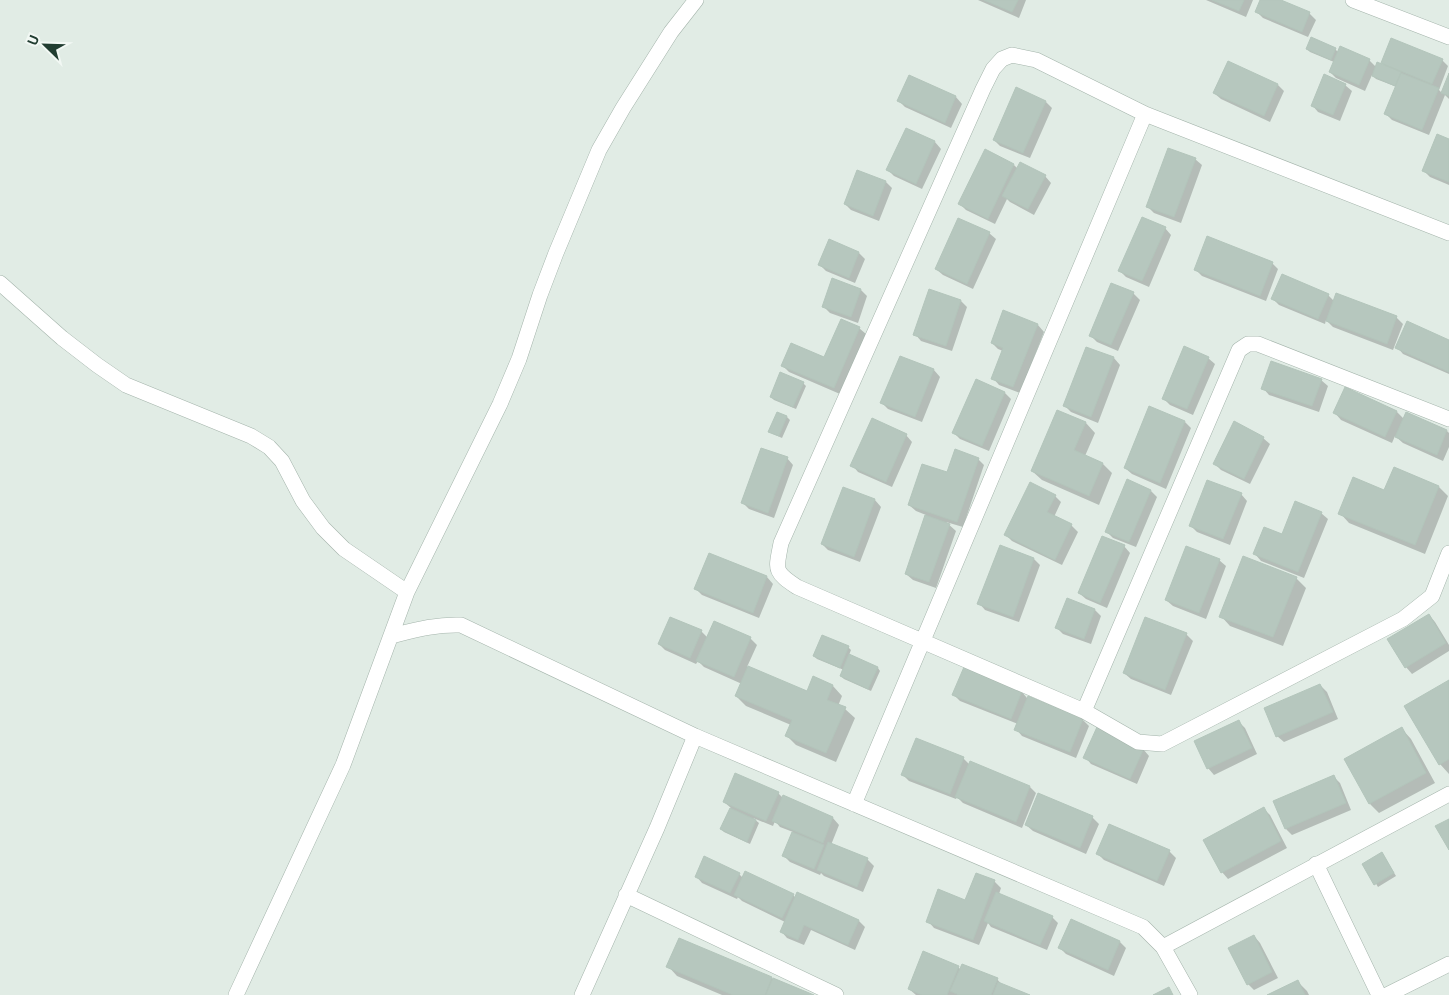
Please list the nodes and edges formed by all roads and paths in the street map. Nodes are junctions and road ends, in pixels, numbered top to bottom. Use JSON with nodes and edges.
{"nodes":[{"id":1,"x":696,"y":0,"type":"edge"},
{"id":2,"x":1353,"y":0,"type":"edge"},
{"id":3,"x":1449,"y":38,"type":"edge"},
{"id":4,"x":1145,"y":114,"type":"junction"},
{"id":5,"x":1449,"y":233,"type":"edge"},
{"id":6,"x":0,"y":283,"type":"edge"},
{"id":7,"x":1449,"y":419,"type":"edge"},
{"id":8,"x":1449,"y":553,"type":"edge"},
{"id":9,"x":407,"y":592,"type":"junction"},
{"id":10,"x":391,"y":636,"type":"junction"},
{"id":11,"x":923,"y":641,"type":"junction"},
{"id":12,"x":1084,"y":710,"type":"junction"},
{"id":13,"x":695,"y":736,"type":"junction"},
{"id":14,"x":1449,"y":794,"type":"edge"},
{"id":15,"x":854,"y":804,"type":"junction"},
{"id":16,"x":1316,"y":864,"type":"junction"},
{"id":17,"x":626,"y":895,"type":"junction"},
{"id":18,"x":1163,"y":947,"type":"junction"},
{"id":19,"x":1449,"y":964,"type":"edge"},
{"id":20,"x":236,"y":995,"type":"edge"},
{"id":21,"x":582,"y":995,"type":"edge"},
{"id":22,"x":836,"y":995,"type":"edge"},
{"id":23,"x":1190,"y":995,"type":"edge"},
{"id":24,"x":1379,"y":995,"type":"edge"},
{"id":25,"x":1387,"y":995,"type":"edge"}],
"edges":[{"from":1,"to":9,"type":"street"},
{"from":2,"to":3,"type":"street"},
{"from":4,"to":5,"type":"street"},
{"from":4,"to":11,"type":"street"},
{"from":4,"to":11,"type":"street"},
{"from":6,"to":9,"type":"street"},
{"from":7,"to":12,"type":"street"},
{"from":8,"to":12,"type":"street"},
{"from":9,"to":10,"type":"street"},
{"from":10,"to":13,"type":"street"},
{"from":10,"to":20,"type":"street"},
{"from":11,"to":12,"type":"street"},
{"from":11,"to":15,"type":"street"},
{"from":13,"to":15,"type":"street"},
{"from":13,"to":17,"type":"street"},
{"from":14,"to":16,"type":"street"},
{"from":15,"to":18,"type":"street"},
{"from":16,"to":18,"type":"street"},
{"from":16,"to":24,"type":"street"},
{"from":17,"to":21,"type":"street"},
{"from":17,"to":22,"type":"street"},
{"from":18,"to":23,"type":"street"},
{"from":19,"to":25,"type":"street"}]}
